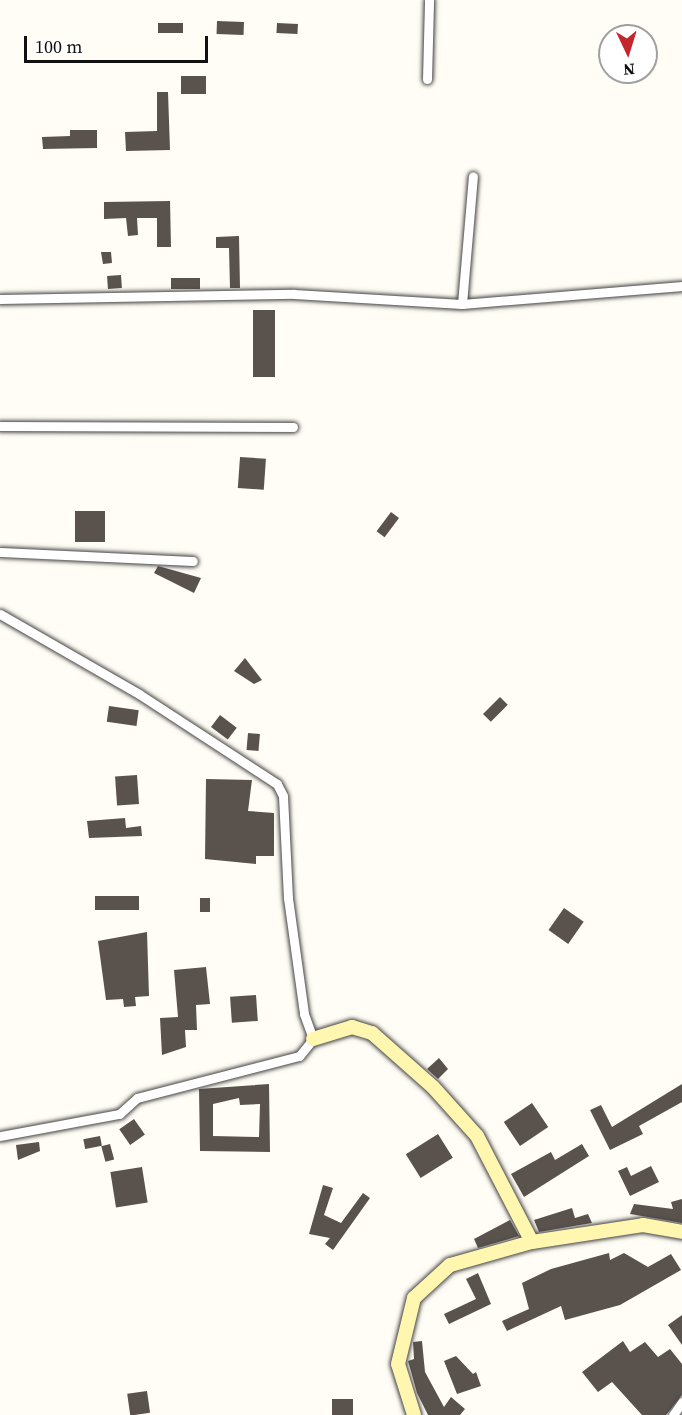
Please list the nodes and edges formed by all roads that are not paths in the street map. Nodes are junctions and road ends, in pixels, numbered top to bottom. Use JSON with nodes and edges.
{"nodes":[{"id":1,"x":429,"y":0,"type":"edge"},
{"id":2,"x":427,"y":79,"type":"dead end"},
{"id":3,"x":473,"y":176,"type":"dead end"},
{"id":4,"x":682,"y":286,"type":"edge"},
{"id":5,"x":0,"y":299,"type":"edge"},
{"id":6,"x":462,"y":304,"type":"junction"},
{"id":7,"x":0,"y":426,"type":"edge"},
{"id":8,"x":293,"y":427,"type":"dead end"},
{"id":9,"x":0,"y":552,"type":"edge"},
{"id":10,"x":193,"y":561,"type":"dead end"},
{"id":11,"x":0,"y":614,"type":"edge"},
{"id":12,"x":313,"y":1039,"type":"junction"},
{"id":13,"x":0,"y":1136,"type":"edge"},
{"id":14,"x":682,"y":1232,"type":"edge"},
{"id":15,"x":532,"y":1242,"type":"junction"},
{"id":16,"x":682,"y":1402,"type":"edge"},
{"id":17,"x":414,"y":1415,"type":"edge"},
{"id":18,"x":673,"y":1415,"type":"edge"}],
"edges":[{"from":1,"to":2,"type":"street"},
{"from":3,"to":6,"type":"street"},
{"from":4,"to":6,"type":"street"},
{"from":5,"to":6,"type":"street"},
{"from":7,"to":8,"type":"street"},
{"from":9,"to":10,"type":"street"},
{"from":11,"to":12,"type":"street"},
{"from":12,"to":13,"type":"street"},
{"from":12,"to":15,"type":"street"},
{"from":14,"to":15,"type":"street"},
{"from":15,"to":17,"type":"street"},
{"from":16,"to":18,"type":"street"}]}
